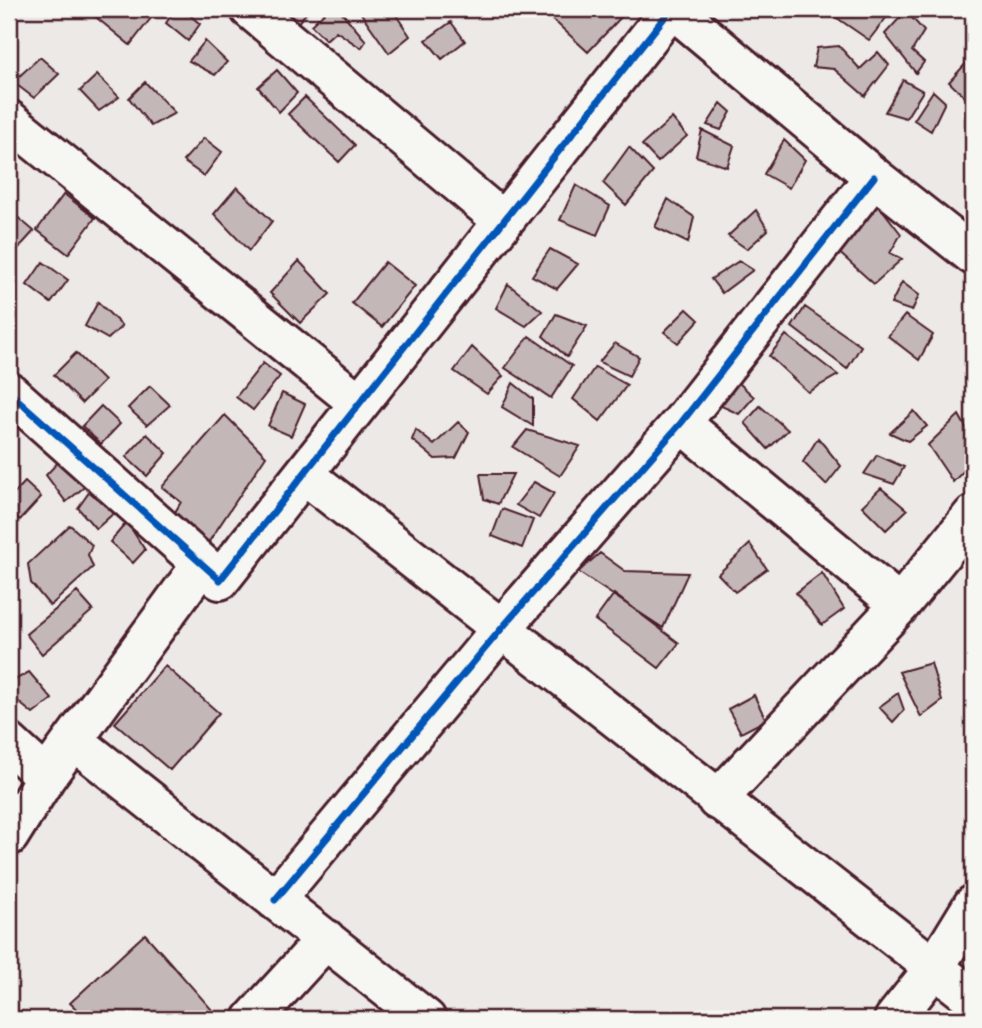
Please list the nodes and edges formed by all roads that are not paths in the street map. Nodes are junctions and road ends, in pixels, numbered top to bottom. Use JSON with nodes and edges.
{"nodes":[{"id":1,"x":250,"y":9,"type":"edge"},
{"id":2,"x":673,"y":9,"type":"edge"},
{"id":3,"x":9,"y":120,"type":"edge"},
{"id":4,"x":874,"y":177,"type":"junction"},
{"id":5,"x":502,"y":220,"type":"junction"},
{"id":6,"x":973,"y":255,"type":"edge"},
{"id":7,"x":9,"y":392,"type":"edge"},
{"id":8,"x":359,"y":403,"type":"junction"},
{"id":9,"x":681,"y":423,"type":"junction"},
{"id":10,"x":304,"y":474,"type":"junction"},
{"id":11,"x":973,"y":515,"type":"edge"},
{"id":12,"x":202,"y":564,"type":"junction"},
{"id":13,"x":900,"y":605,"type":"junction"},
{"id":14,"x":502,"y":628,"type":"junction"},
{"id":15,"x":73,"y":740,"type":"junction"},
{"id":16,"x":9,"y":743,"type":"edge"},
{"id":17,"x":46,"y":777,"type":"junction"},
{"id":18,"x":717,"y":800,"type":"junction"},
{"id":19,"x":9,"y":836,"type":"edge"},
{"id":20,"x":275,"y":900,"type":"junction"},
{"id":21,"x":973,"y":905,"type":"edge"},
{"id":22,"x":326,"y":939,"type":"junction"},
{"id":23,"x":935,"y":967,"type":"junction"},
{"id":24,"x":973,"y":998,"type":"edge"},
{"id":25,"x":253,"y":1019,"type":"edge"},
{"id":26,"x":426,"y":1019,"type":"edge"},
{"id":27,"x":894,"y":1019,"type":"edge"}],
"edges":[{"from":1,"to":5,"type":"street"},
{"from":2,"to":4,"type":"street"},
{"from":2,"to":5,"type":"street"},
{"from":3,"to":8,"type":"street"},
{"from":4,"to":6,"type":"street"},
{"from":4,"to":9,"type":"street"},
{"from":5,"to":8,"type":"street"},
{"from":7,"to":12,"type":"street"},
{"from":8,"to":10,"type":"street"},
{"from":9,"to":13,"type":"street"},
{"from":9,"to":14,"type":"street"},
{"from":10,"to":12,"type":"street"},
{"from":10,"to":14,"type":"street"},
{"from":11,"to":13,"type":"street"},
{"from":12,"to":15,"type":"street"},
{"from":13,"to":18,"type":"street"},
{"from":14,"to":18,"type":"street"},
{"from":14,"to":20,"type":"street"},
{"from":15,"to":17,"type":"street"},
{"from":15,"to":20,"type":"street"},
{"from":16,"to":17,"type":"street"},
{"from":17,"to":19,"type":"street"},
{"from":18,"to":23,"type":"street"},
{"from":20,"to":22,"type":"street"},
{"from":21,"to":23,"type":"street"},
{"from":22,"to":25,"type":"street"},
{"from":22,"to":26,"type":"street"},
{"from":23,"to":24,"type":"street"},
{"from":23,"to":27,"type":"street"}]}
